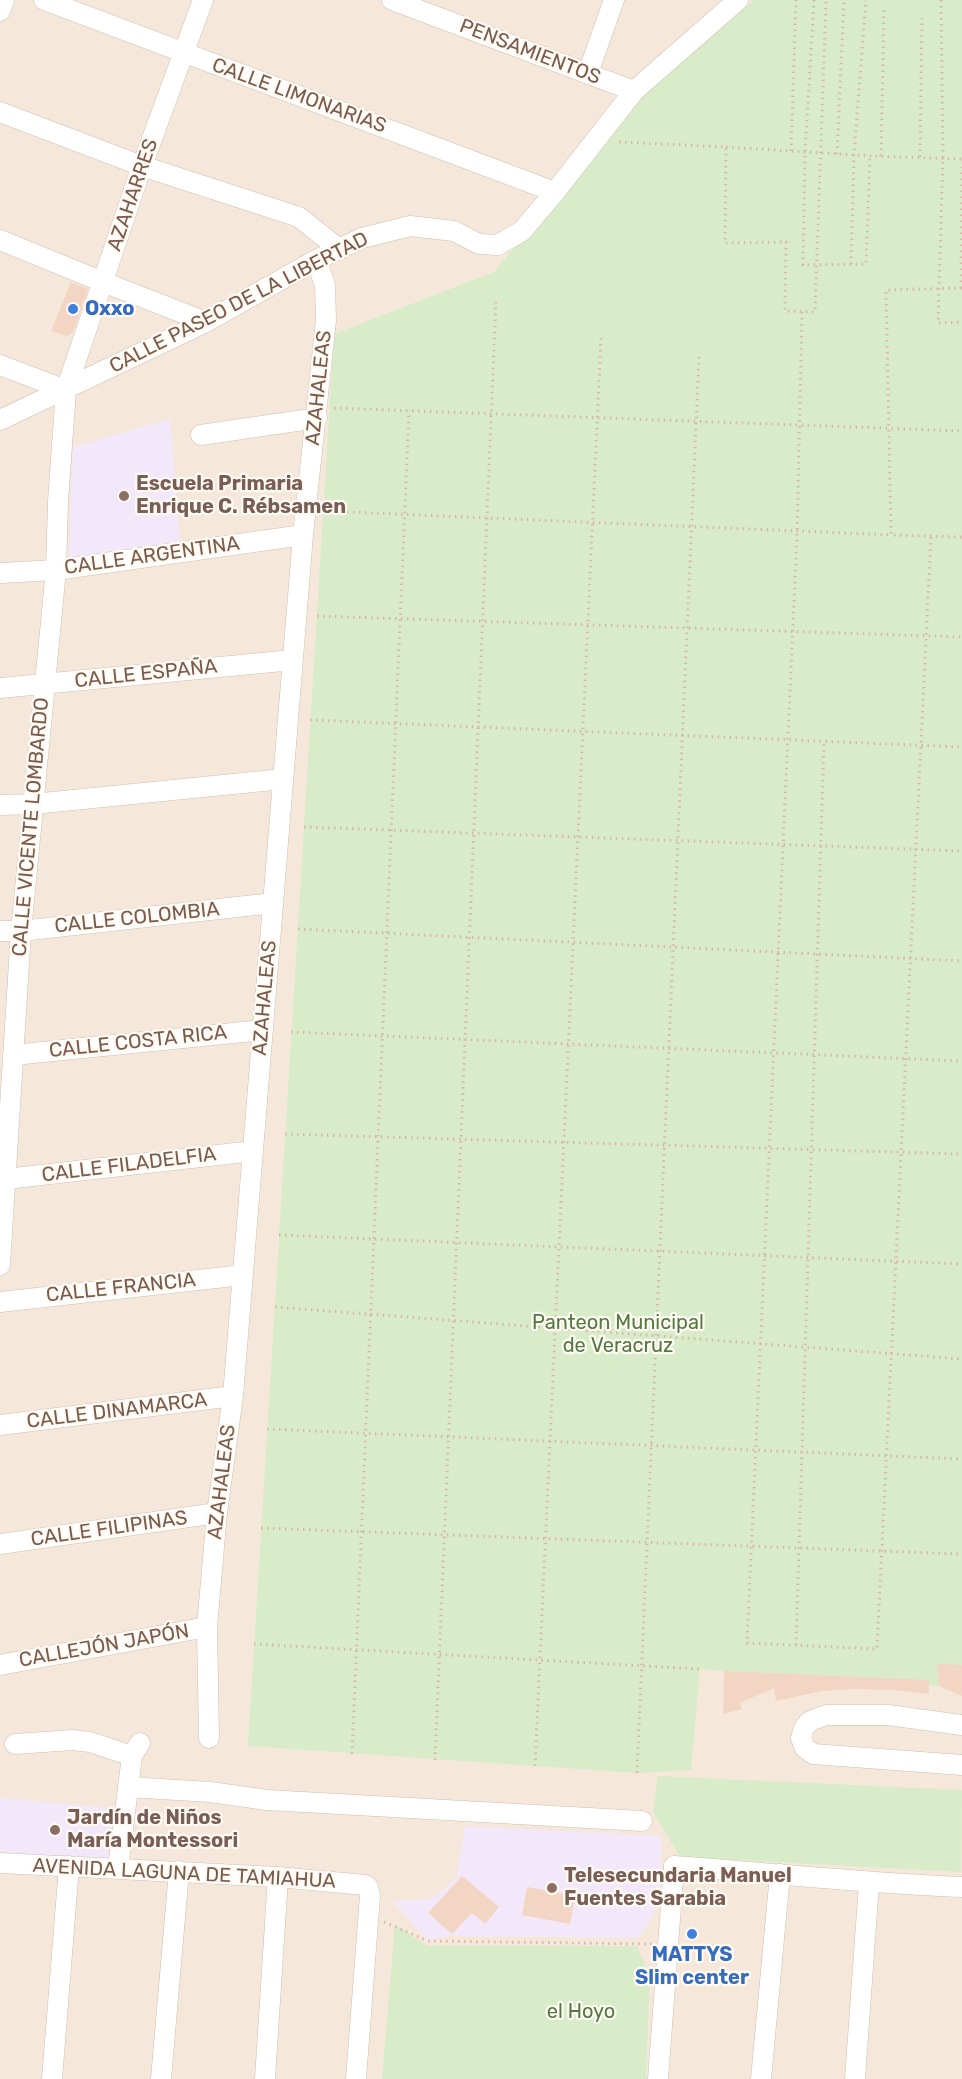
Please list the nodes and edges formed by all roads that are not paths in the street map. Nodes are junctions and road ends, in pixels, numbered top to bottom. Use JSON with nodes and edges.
{"nodes":[{"id":1,"x":4,"y":0,"type":"edge"},
{"id":2,"x":44,"y":0,"type":"edge"},
{"id":3,"x":203,"y":0,"type":"edge"},
{"id":4,"x":392,"y":0,"type":"edge"},
{"id":5,"x":614,"y":0,"type":"edge"},
{"id":6,"x":729,"y":2,"type":"edge"},
{"id":7,"x":0,"y":11,"type":"edge"},
{"id":8,"x":183,"y":53,"type":"junction"},
{"id":9,"x":588,"y":73,"type":"junction"},
{"id":10,"x":634,"y":91,"type":"junction"},
{"id":11,"x":0,"y":112,"type":"edge"},
{"id":12,"x":142,"y":166,"type":"junction"},
{"id":13,"x":555,"y":192,"type":"junction"},
{"id":14,"x":0,"y":240,"type":"edge"},
{"id":15,"x":339,"y":249,"type":"junction"},
{"id":16,"x":316,"y":260,"type":"junction"},
{"id":17,"x":103,"y":282,"type":"junction"},
{"id":18,"x":207,"y":321,"type":"junction"},
{"id":19,"x":0,"y":365,"type":"edge"},
{"id":20,"x":66,"y":390,"type":"junction"},
{"id":21,"x":323,"y":413,"type":"junction"},
{"id":22,"x":0,"y":420,"type":"edge"},
{"id":23,"x":201,"y":435,"type":"dead end"},
{"id":24,"x":303,"y":535,"type":"junction"},
{"id":25,"x":56,"y":570,"type":"junction"},
{"id":26,"x":0,"y":573,"type":"edge"},
{"id":27,"x":293,"y":660,"type":"junction"},
{"id":28,"x":44,"y":684,"type":"junction"},
{"id":29,"x":0,"y":688,"type":"edge"},
{"id":30,"x":283,"y":779,"type":"junction"},
{"id":31,"x":33,"y":804,"type":"junction"},
{"id":32,"x":0,"y":805,"type":"edge"},
{"id":33,"x":273,"y":903,"type":"junction"},
{"id":34,"x":0,"y":931,"type":"edge"},
{"id":35,"x":21,"y":931,"type":"junction"},
{"id":36,"x":263,"y":1030,"type":"junction"},
{"id":37,"x":13,"y":1055,"type":"junction"},
{"id":38,"x":253,"y":1151,"type":"junction"},
{"id":39,"x":6,"y":1179,"type":"junction"},
{"id":40,"x":0,"y":1264,"type":"edge"},
{"id":41,"x":243,"y":1275,"type":"junction"},
{"id":42,"x":0,"y":1302,"type":"edge"},
{"id":43,"x":233,"y":1396,"type":"junction"},
{"id":44,"x":0,"y":1425,"type":"edge"},
{"id":45,"x":217,"y":1513,"type":"junction"},
{"id":46,"x":0,"y":1544,"type":"edge"},
{"id":47,"x":207,"y":1627,"type":"junction"},
{"id":48,"x":0,"y":1665,"type":"edge"},
{"id":49,"x":962,"y":1725,"type":"edge"},
{"id":50,"x":209,"y":1738,"type":"dead end"},
{"id":51,"x":15,"y":1744,"type":"dead end"},
{"id":52,"x":962,"y":1765,"type":"edge"},
{"id":53,"x":128,"y":1787,"type":"junction"},
{"id":54,"x":642,"y":1821,"type":"dead end"},
{"id":55,"x":0,"y":1863,"type":"edge"},
{"id":56,"x":69,"y":1866,"type":"junction"},
{"id":57,"x":118,"y":1868,"type":"junction"},
{"id":58,"x":179,"y":1871,"type":"junction"},
{"id":59,"x":780,"y":1874,"type":"junction"},
{"id":60,"x":278,"y":1877,"type":"junction"},
{"id":61,"x":869,"y":1883,"type":"junction"},
{"id":62,"x":962,"y":1887,"type":"edge"},
{"id":63,"x":52,"y":2079,"type":"edge"},
{"id":64,"x":161,"y":2079,"type":"edge"},
{"id":65,"x":265,"y":2079,"type":"edge"},
{"id":66,"x":356,"y":2079,"type":"edge"},
{"id":67,"x":658,"y":2079,"type":"edge"},
{"id":68,"x":761,"y":2079,"type":"edge"},
{"id":69,"x":855,"y":2079,"type":"edge"}],
"edges":[{"from":1,"to":7,"type":"street"},
{"from":2,"to":8,"type":"street","name":"CALLE LIMONARIAS"},
{"from":3,"to":8,"type":"street","name":"AZAHARRES"},
{"from":4,"to":9,"type":"street","name":"PENSAMIENTOS"},
{"from":5,"to":9,"type":"street"},
{"from":6,"to":10,"type":"street","name":"CALLE PASEO DE LA LIBERTAD"},
{"from":8,"to":12,"type":"street","name":"AZAHARRES"},
{"from":8,"to":13,"type":"street","name":"CALLE LIMONARIAS"},
{"from":9,"to":10,"type":"street","name":"PENSAMIENTOS"},
{"from":10,"to":13,"type":"street","name":"CALLE PASEO DE LA LIBERTAD"},
{"from":11,"to":12,"type":"street"},
{"from":12,"to":15,"type":"street"},
{"from":12,"to":17,"type":"street","name":"AZAHARRES"},
{"from":13,"to":15,"type":"street","name":"CALLE PASEO DE LA LIBERTAD"},
{"from":14,"to":17,"type":"street"},
{"from":15,"to":16,"type":"street","name":"CALLE PASEO DE LA LIBERTAD"},
{"from":16,"to":18,"type":"street","name":"CALLE PASEO DE LA LIBERTAD"},
{"from":16,"to":21,"type":"street","name":"AZAHALEAS"},
{"from":17,"to":18,"type":"street"},
{"from":17,"to":20,"type":"street","name":"AZAHARRES"},
{"from":18,"to":20,"type":"street","name":"CALLE PASEO DE LA LIBERTAD"},
{"from":19,"to":20,"type":"street"},
{"from":20,"to":22,"type":"street","name":"CALLE PASEO DE LA LIBERTAD"},
{"from":20,"to":25,"type":"street","name":"CALLE VICENTE LOMBARDO"},
{"from":21,"to":23,"type":"street"},
{"from":21,"to":24,"type":"street","name":"AZAHALEAS"},
{"from":24,"to":25,"type":"street","name":"CALLE ARGENTINA"},
{"from":24,"to":27,"type":"street","name":"AZAHALEAS"},
{"from":25,"to":26,"type":"street","name":"CALLE ARGENTINA"},
{"from":25,"to":28,"type":"street","name":"CALLE VICENTE LOMBARDO"},
{"from":27,"to":28,"type":"street","name":"CALLE ESPAÑA"},
{"from":27,"to":30,"type":"street","name":"AZAHALEAS"},
{"from":28,"to":29,"type":"street","name":"CALLE ESPAÑA"},
{"from":28,"to":31,"type":"street","name":"CALLE VICENTE LOMBARDO"},
{"from":30,"to":31,"type":"street"},
{"from":30,"to":33,"type":"street","name":"AZAHALEAS"},
{"from":31,"to":32,"type":"street"},
{"from":31,"to":35,"type":"street","name":"CALLE VICENTE LOMBARDO"},
{"from":33,"to":35,"type":"street","name":"CALLE COLOMBIA"},
{"from":33,"to":36,"type":"street","name":"AZAHALEAS"},
{"from":34,"to":35,"type":"street","name":"CALLE COLOMBIA"},
{"from":35,"to":37,"type":"street","name":"CALLE VICENTE LOMBARDO"},
{"from":36,"to":37,"type":"street","name":"CALLE COSTA RICA"},
{"from":36,"to":38,"type":"street","name":"AZAHALEAS"},
{"from":37,"to":39,"type":"street","name":"CALLE VICENTE LOMBARDO"},
{"from":38,"to":39,"type":"street","name":"CALLE FILADELFIA"},
{"from":38,"to":41,"type":"street","name":"AZAHALEAS"},
{"from":39,"to":40,"type":"street","name":"CALLE VICENTE LOMBARDO"},
{"from":41,"to":42,"type":"street","name":"CALLE FRANCIA"},
{"from":41,"to":43,"type":"street","name":"AZAHALEAS"},
{"from":43,"to":44,"type":"street","name":"CALLE DINAMARCA"},
{"from":43,"to":45,"type":"street","name":"AZAHALEAS"},
{"from":45,"to":46,"type":"street","name":"CALLE FILIPINAS"},
{"from":45,"to":47,"type":"street","name":"AZAHALEAS"},
{"from":47,"to":48,"type":"street","name":"CALLEJÓN JAPÓN"},
{"from":47,"to":50,"type":"street","name":"AZAHALEAS"},
{"from":49,"to":52,"type":"street"},
{"from":51,"to":53,"type":"street"},
{"from":53,"to":54,"type":"street"},
{"from":53,"to":57,"type":"street"},
{"from":55,"to":56,"type":"street","name":"AVENIDA LAGUNA DE TAMIAHUA"},
{"from":56,"to":57,"type":"street","name":"AVENIDA LAGUNA DE TAMIAHUA"},
{"from":56,"to":63,"type":"street"},
{"from":57,"to":58,"type":"street","name":"AVENIDA LAGUNA DE TAMIAHUA"},
{"from":58,"to":60,"type":"street","name":"AVENIDA LAGUNA DE TAMIAHUA"},
{"from":58,"to":64,"type":"street"},
{"from":59,"to":61,"type":"street"},
{"from":59,"to":67,"type":"street"},
{"from":59,"to":68,"type":"street"},
{"from":60,"to":65,"type":"street"},
{"from":60,"to":66,"type":"street","name":"AVENIDA LAGUNA DE TAMIAHUA"},
{"from":61,"to":62,"type":"street"},
{"from":61,"to":69,"type":"street"}]}
